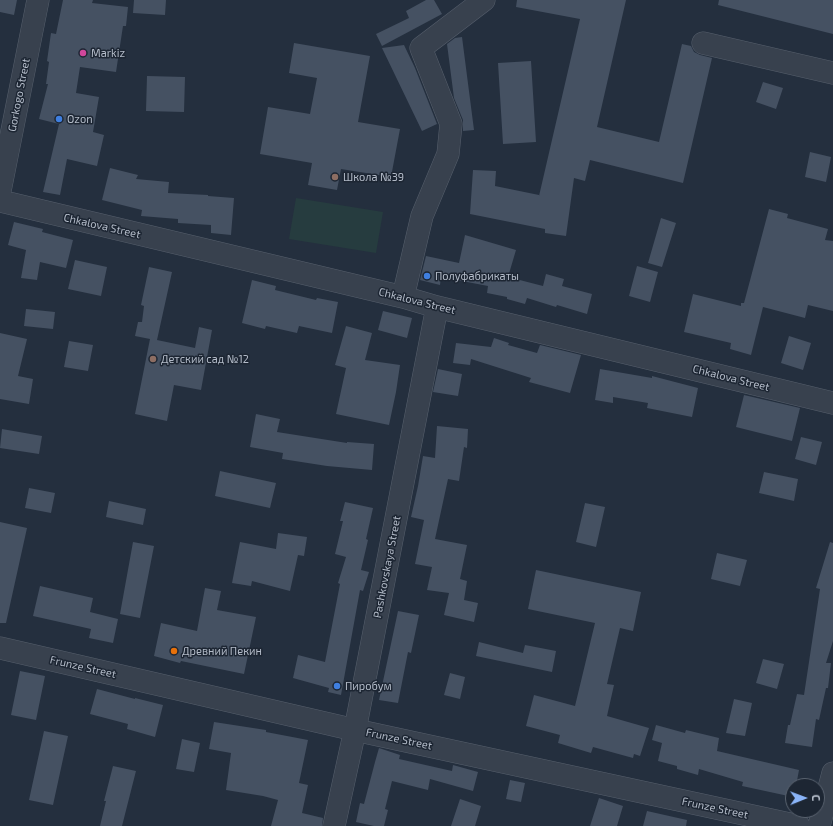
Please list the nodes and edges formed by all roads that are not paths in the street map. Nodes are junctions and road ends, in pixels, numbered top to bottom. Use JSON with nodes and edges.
{"nodes":[{"id":1,"x":38,"y":0,"type":"edge"},
{"id":2,"x":484,"y":0,"type":"edge"},
{"id":3,"x":703,"y":43,"type":"dead end"},
{"id":4,"x":833,"y":73,"type":"edge"},
{"id":5,"x":0,"y":191,"type":"edge"},
{"id":6,"x":0,"y":201,"type":"edge"},
{"id":7,"x":403,"y":297,"type":"junction"},
{"id":8,"x":437,"y":307,"type":"junction"},
{"id":9,"x":833,"y":403,"type":"edge"},
{"id":10,"x":0,"y":648,"type":"edge"},
{"id":11,"x":355,"y":730,"type":"junction"},
{"id":12,"x":833,"y":773,"type":"edge"},
{"id":13,"x":334,"y":826,"type":"edge"},
{"id":14,"x":798,"y":826,"type":"edge"},
{"id":15,"x":819,"y":826,"type":"edge"}],
"edges":[{"from":1,"to":5,"type":"street","name":"Gorkogo Street"},
{"from":2,"to":7,"type":"street"},
{"from":3,"to":4,"type":"street"},
{"from":6,"to":7,"type":"street","name":"Chkalova Street"},
{"from":7,"to":8,"type":"street","name":"Chkalova Street"},
{"from":8,"to":9,"type":"street","name":"Chkalova Street"},
{"from":8,"to":11,"type":"street","name":"Pashkovskaya Street"},
{"from":10,"to":11,"type":"street","name":"Frunze Street"},
{"from":11,"to":13,"type":"street","name":"Pashkovskaya Street"},
{"from":11,"to":14,"type":"street","name":"Frunze Street"},
{"from":12,"to":15,"type":"street"}]}
